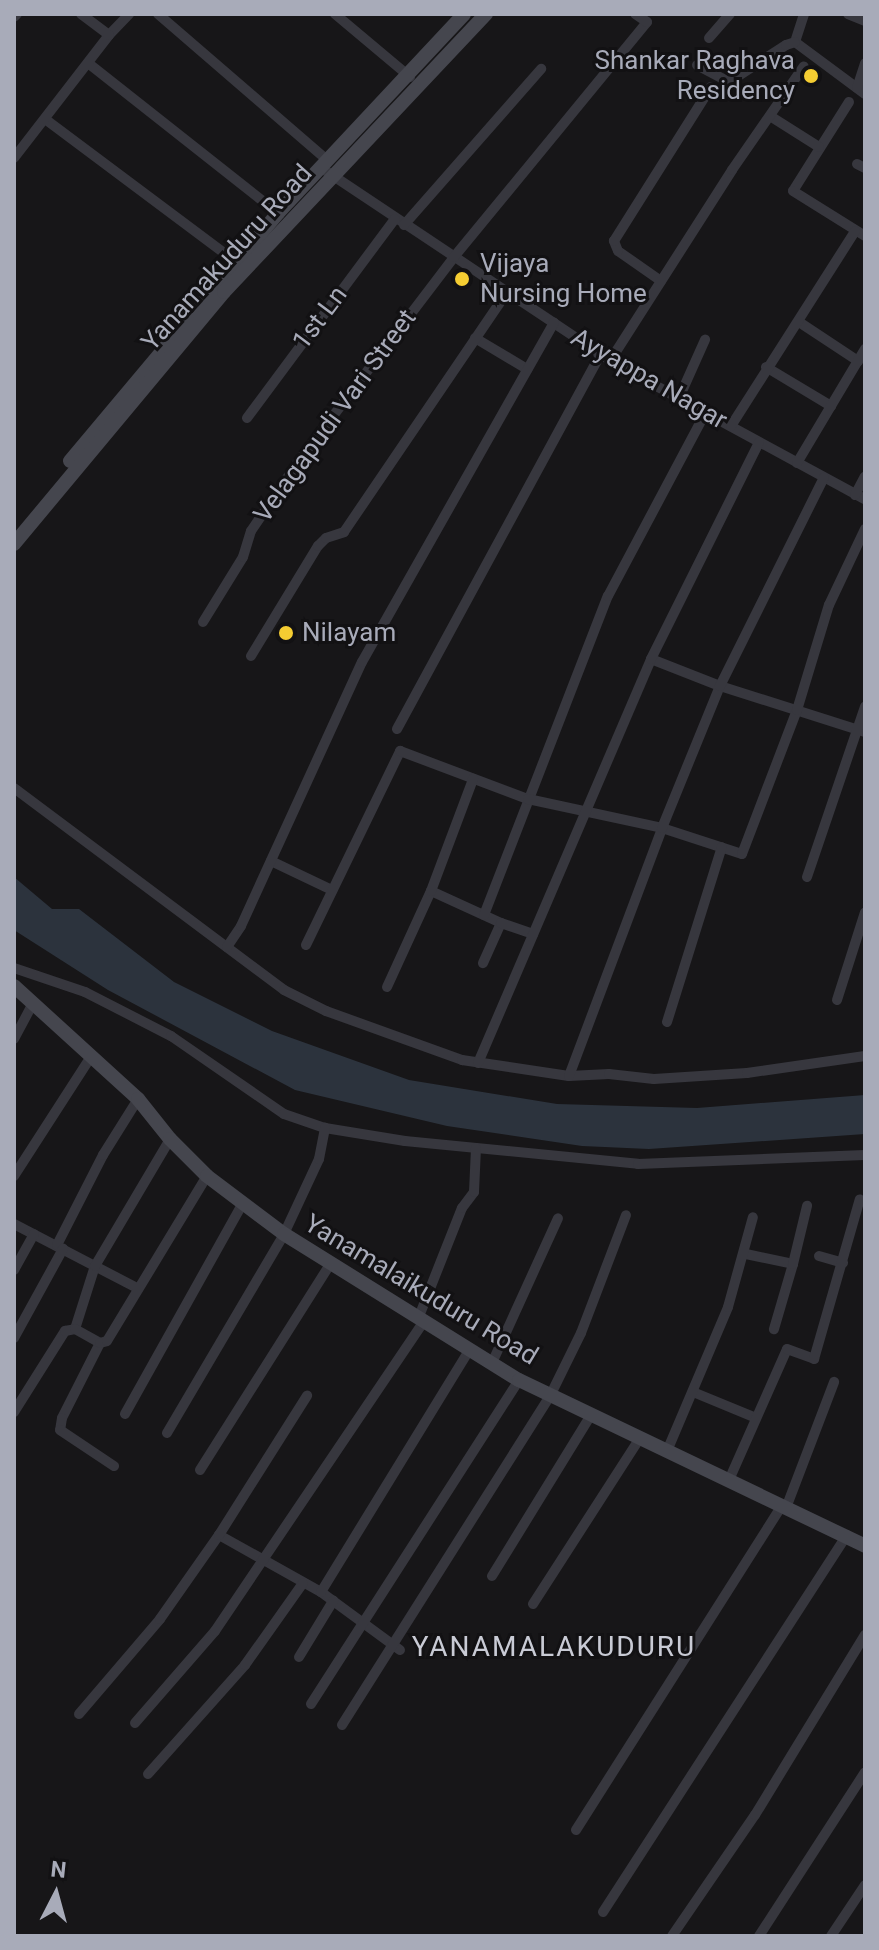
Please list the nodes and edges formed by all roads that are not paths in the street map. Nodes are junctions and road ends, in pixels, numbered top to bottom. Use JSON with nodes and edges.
{"nodes":[{"id":1,"x":81,"y":14,"type":"edge"},
{"id":2,"x":129,"y":14,"type":"edge"},
{"id":3,"x":158,"y":14,"type":"edge"},
{"id":4,"x":335,"y":14,"type":"edge"},
{"id":5,"x":464,"y":14,"type":"edge"},
{"id":6,"x":486,"y":14,"type":"edge"},
{"id":7,"x":635,"y":14,"type":"edge"},
{"id":8,"x":730,"y":14,"type":"edge"},
{"id":9,"x":804,"y":14,"type":"edge"},
{"id":10,"x":848,"y":14,"type":"edge"},
{"id":11,"x":865,"y":21,"type":"edge"},
{"id":12,"x":109,"y":35,"type":"junction"},
{"id":13,"x":709,"y":38,"type":"dead end"},
{"id":14,"x":795,"y":42,"type":"junction"},
{"id":15,"x":88,"y":63,"type":"junction"},
{"id":16,"x":865,"y":63,"type":"edge"},
{"id":17,"x":697,"y":65,"type":"dead end"},
{"id":18,"x":804,"y":66,"type":"dead end"},
{"id":19,"x":541,"y":69,"type":"dead end"},
{"id":20,"x":407,"y":75,"type":"junction"},
{"id":21,"x":423,"y":84,"type":"junction"},
{"id":22,"x":711,"y":87,"type":"dead end"},
{"id":23,"x":861,"y":91,"type":"edge"},
{"id":24,"x":849,"y":102,"type":"dead end"},
{"id":25,"x":770,"y":116,"type":"junction"},
{"id":26,"x":45,"y":119,"type":"junction"},
{"id":27,"x":819,"y":147,"type":"junction"},
{"id":28,"x":14,"y":158,"type":"edge"},
{"id":29,"x":327,"y":167,"type":"junction"},
{"id":30,"x":278,"y":213,"type":"junction"},
{"id":31,"x":400,"y":222,"type":"junction"},
{"id":32,"x":860,"y":234,"type":"edge"},
{"id":33,"x":454,"y":257,"type":"junction"},
{"id":34,"x":236,"y":262,"type":"junction"},
{"id":35,"x":661,"y":281,"type":"junction"},
{"id":36,"x":507,"y":292,"type":"junction"},
{"id":37,"x":799,"y":322,"type":"junction"},
{"id":38,"x":554,"y":323,"type":"junction"},
{"id":39,"x":475,"y":338,"type":"junction"},
{"id":40,"x":705,"y":340,"type":"dead end"},
{"id":41,"x":865,"y":349,"type":"edge"},
{"id":42,"x":605,"y":358,"type":"junction"},
{"id":43,"x":858,"y":361,"type":"junction"},
{"id":44,"x":766,"y":367,"type":"junction"},
{"id":45,"x":527,"y":369,"type":"junction"},
{"id":46,"x":679,"y":398,"type":"junction"},
{"id":47,"x":831,"y":406,"type":"junction"},
{"id":48,"x":706,"y":412,"type":"junction"},
{"id":49,"x":247,"y":418,"type":"dead end"},
{"id":50,"x":731,"y":426,"type":"junction"},
{"id":51,"x":759,"y":442,"type":"junction"},
{"id":52,"x":797,"y":463,"type":"junction"},
{"id":53,"x":865,"y":476,"type":"edge"},
{"id":54,"x":824,"y":477,"type":"junction"},
{"id":55,"x":860,"y":497,"type":"edge"},
{"id":56,"x":14,"y":529,"type":"edge"},
{"id":57,"x":865,"y":529,"type":"edge"},
{"id":58,"x":14,"y":544,"type":"edge"},
{"id":59,"x":203,"y":622,"type":"dead end"},
{"id":60,"x":251,"y":656,"type":"dead end"},
{"id":61,"x":651,"y":659,"type":"junction"},
{"id":62,"x":720,"y":686,"type":"junction"},
{"id":63,"x":865,"y":707,"type":"edge"},
{"id":64,"x":797,"y":710,"type":"junction"},
{"id":65,"x":397,"y":729,"type":"dead end"},
{"id":66,"x":861,"y":730,"type":"edge"},
{"id":67,"x":473,"y":779,"type":"junction"},
{"id":68,"x":14,"y":788,"type":"edge"},
{"id":69,"x":528,"y":799,"type":"junction"},
{"id":70,"x":585,"y":812,"type":"junction"},
{"id":71,"x":662,"y":828,"type":"junction"},
{"id":72,"x":722,"y":847,"type":"junction"},
{"id":73,"x":271,"y":861,"type":"junction"},
{"id":74,"x":807,"y":877,"type":"dead end"},
{"id":75,"x":332,"y":890,"type":"junction"},
{"id":76,"x":431,"y":891,"type":"junction"},
{"id":77,"x":865,"y":912,"type":"edge"},
{"id":78,"x":484,"y":915,"type":"junction"},
{"id":79,"x":501,"y":923,"type":"junction"},
{"id":80,"x":533,"y":934,"type":"junction"},
{"id":81,"x":306,"y":945,"type":"dead end"},
{"id":82,"x":227,"y":947,"type":"junction"},
{"id":83,"x":483,"y":963,"type":"dead end"},
{"id":84,"x":14,"y":968,"type":"edge"},
{"id":85,"x":14,"y":986,"type":"edge"},
{"id":86,"x":387,"y":987,"type":"dead end"},
{"id":87,"x":837,"y":1000,"type":"dead end"},
{"id":88,"x":33,"y":1004,"type":"junction"},
{"id":89,"x":667,"y":1022,"type":"dead end"},
{"id":90,"x":14,"y":1039,"type":"edge"},
{"id":91,"x":92,"y":1055,"type":"junction"},
{"id":92,"x":865,"y":1056,"type":"edge"},
{"id":93,"x":478,"y":1063,"type":"junction"},
{"id":94,"x":569,"y":1076,"type":"junction"},
{"id":95,"x":138,"y":1099,"type":"junction"},
{"id":96,"x":325,"y":1128,"type":"junction"},
{"id":97,"x":170,"y":1139,"type":"junction"},
{"id":98,"x":476,"y":1148,"type":"junction"},
{"id":99,"x":865,"y":1155,"type":"edge"},
{"id":100,"x":14,"y":1176,"type":"edge"},
{"id":101,"x":207,"y":1176,"type":"junction"},
{"id":102,"x":860,"y":1199,"type":"dead end"},
{"id":103,"x":242,"y":1205,"type":"junction"},
{"id":104,"x":807,"y":1206,"type":"dead end"},
{"id":105,"x":626,"y":1215,"type":"dead end"},
{"id":106,"x":753,"y":1217,"type":"dead end"},
{"id":107,"x":558,"y":1218,"type":"dead end"},
{"id":108,"x":14,"y":1224,"type":"edge"},
{"id":109,"x":34,"y":1234,"type":"junction"},
{"id":110,"x":284,"y":1234,"type":"junction"},
{"id":111,"x":60,"y":1247,"type":"junction"},
{"id":112,"x":746,"y":1254,"type":"junction"},
{"id":113,"x":819,"y":1256,"type":"dead end"},
{"id":114,"x":331,"y":1263,"type":"junction"},
{"id":115,"x":843,"y":1263,"type":"junction"},
{"id":116,"x":793,"y":1264,"type":"junction"},
{"id":117,"x":95,"y":1266,"type":"junction"},
{"id":118,"x":14,"y":1270,"type":"edge"},
{"id":119,"x":137,"y":1288,"type":"junction"},
{"id":120,"x":420,"y":1321,"type":"junction"},
{"id":121,"x":75,"y":1329,"type":"junction"},
{"id":122,"x":774,"y":1329,"type":"dead end"},
{"id":123,"x":14,"y":1338,"type":"edge"},
{"id":124,"x":100,"y":1343,"type":"junction"},
{"id":125,"x":470,"y":1349,"type":"junction"},
{"id":126,"x":492,"y":1363,"type":"junction"},
{"id":127,"x":519,"y":1380,"type":"junction"},
{"id":128,"x":834,"y":1382,"type":"dead end"},
{"id":129,"x":693,"y":1392,"type":"junction"},
{"id":130,"x":551,"y":1394,"type":"junction"},
{"id":131,"x":307,"y":1396,"type":"dead end"},
{"id":132,"x":14,"y":1412,"type":"edge"},
{"id":133,"x":125,"y":1414,"type":"dead end"},
{"id":134,"x":590,"y":1417,"type":"junction"},
{"id":135,"x":756,"y":1418,"type":"junction"},
{"id":136,"x":167,"y":1433,"type":"dead end"},
{"id":137,"x":640,"y":1438,"type":"junction"},
{"id":138,"x":667,"y":1451,"type":"junction"},
{"id":139,"x":114,"y":1466,"type":"dead end"},
{"id":140,"x":200,"y":1470,"type":"dead end"},
{"id":141,"x":729,"y":1480,"type":"junction"},
{"id":142,"x":784,"y":1507,"type":"junction"},
{"id":143,"x":219,"y":1535,"type":"junction"},
{"id":144,"x":847,"y":1535,"type":"junction"},
{"id":145,"x":865,"y":1546,"type":"edge"},
{"id":146,"x":265,"y":1562,"type":"junction"},
{"id":147,"x":492,"y":1576,"type":"dead end"},
{"id":148,"x":303,"y":1583,"type":"junction"},
{"id":149,"x":321,"y":1592,"type":"junction"},
{"id":150,"x":333,"y":1601,"type":"junction"},
{"id":151,"x":533,"y":1604,"type":"dead end"},
{"id":152,"x":363,"y":1623,"type":"junction"},
{"id":153,"x":865,"y":1635,"type":"edge"},
{"id":154,"x":396,"y":1648,"type":"junction"},
{"id":155,"x":299,"y":1657,"type":"dead end"},
{"id":156,"x":311,"y":1704,"type":"dead end"},
{"id":157,"x":79,"y":1714,"type":"dead end"},
{"id":158,"x":135,"y":1723,"type":"dead end"},
{"id":159,"x":342,"y":1725,"type":"dead end"},
{"id":160,"x":865,"y":1772,"type":"edge"},
{"id":161,"x":148,"y":1774,"type":"dead end"},
{"id":162,"x":576,"y":1830,"type":"dead end"},
{"id":163,"x":865,"y":1885,"type":"edge"},
{"id":164,"x":603,"y":1912,"type":"dead end"},
{"id":165,"x":672,"y":1936,"type":"edge"},
{"id":166,"x":759,"y":1936,"type":"edge"},
{"id":167,"x":831,"y":1936,"type":"edge"}],
"edges":[{"from":1,"to":12,"type":"street"},
{"from":2,"to":12,"type":"street"},
{"from":3,"to":29,"type":"street","name":"Ayyappa Nagar"},
{"from":4,"to":20,"type":"street"},
{"from":5,"to":20,"type":"street","name":"Yanamakuduru Road"},
{"from":6,"to":21,"type":"street","name":"Yanamakuduru Road"},
{"from":7,"to":33,"type":"street","name":"Velagapudi Vari Street"},
{"from":8,"to":13,"type":"street"},
{"from":9,"to":14,"type":"street"},
{"from":10,"to":11,"type":"street"},
{"from":12,"to":15,"type":"street"},
{"from":14,"to":17,"type":"street"},
{"from":14,"to":23,"type":"street"},
{"from":15,"to":26,"type":"street"},
{"from":15,"to":30,"type":"street"},
{"from":16,"to":23,"type":"street"},
{"from":18,"to":25,"type":"street"},
{"from":19,"to":31,"type":"street","name":"1st Ln"},
{"from":20,"to":21,"type":"street"},
{"from":20,"to":29,"type":"street","name":"Yanamakuduru Road"},
{"from":21,"to":29,"type":"street","name":"Yanamakuduru Road"},
{"from":22,"to":35,"type":"street"},
{"from":24,"to":27,"type":"street"},
{"from":25,"to":27,"type":"street"},
{"from":25,"to":35,"type":"street"},
{"from":26,"to":28,"type":"street"},
{"from":26,"to":34,"type":"street"},
{"from":27,"to":32,"type":"street"},
{"from":29,"to":30,"type":"street","name":"Yanamakuduru Road"},
{"from":29,"to":31,"type":"street","name":"Ayyappa Nagar"},
{"from":29,"to":58,"type":"street","name":"Yanamakuduru Road"},
{"from":30,"to":34,"type":"street","name":"Yanamakuduru Road"},
{"from":31,"to":33,"type":"street","name":"Ayyappa Nagar"},
{"from":31,"to":49,"type":"street","name":"1st Ln"},
{"from":32,"to":37,"type":"street"},
{"from":33,"to":36,"type":"street","name":"Ayyappa Nagar"},
{"from":33,"to":59,"type":"street","name":"Velagapudi Vari Street"},
{"from":34,"to":56,"type":"street","name":"Yanamakuduru Road"},
{"from":35,"to":42,"type":"street"},
{"from":36,"to":38,"type":"street","name":"Ayyappa Nagar"},
{"from":36,"to":39,"type":"street"},
{"from":37,"to":43,"type":"street"},
{"from":37,"to":44,"type":"street"},
{"from":38,"to":42,"type":"street","name":"Ayyappa Nagar"},
{"from":38,"to":45,"type":"street"},
{"from":39,"to":45,"type":"street"},
{"from":39,"to":60,"type":"street"},
{"from":40,"to":46,"type":"street"},
{"from":41,"to":43,"type":"street"},
{"from":42,"to":46,"type":"street","name":"Ayyappa Nagar"},
{"from":42,"to":65,"type":"street"},
{"from":43,"to":47,"type":"street"},
{"from":44,"to":47,"type":"street"},
{"from":44,"to":50,"type":"street"},
{"from":45,"to":73,"type":"street"},
{"from":46,"to":48,"type":"street","name":"Ayyappa Nagar"},
{"from":47,"to":52,"type":"street"},
{"from":48,"to":50,"type":"street","name":"Ayyappa Nagar"},
{"from":48,"to":69,"type":"street"},
{"from":50,"to":51,"type":"street","name":"Ayyappa Nagar"},
{"from":51,"to":52,"type":"street","name":"Ayyappa Nagar"},
{"from":51,"to":61,"type":"street"},
{"from":52,"to":54,"type":"street","name":"Ayyappa Nagar"},
{"from":53,"to":55,"type":"street"},
{"from":54,"to":55,"type":"street","name":"Ayyappa Nagar"},
{"from":54,"to":62,"type":"street"},
{"from":57,"to":64,"type":"street"},
{"from":61,"to":62,"type":"street"},
{"from":61,"to":70,"type":"street"},
{"from":62,"to":64,"type":"street"},
{"from":62,"to":71,"type":"street"},
{"from":63,"to":66,"type":"street"},
{"from":64,"to":66,"type":"street"},
{"from":64,"to":72,"type":"street"},
{"from":66,"to":74,"type":"street"},
{"from":67,"to":69,"type":"street"},
{"from":67,"to":75,"type":"street"},
{"from":67,"to":76,"type":"street"},
{"from":68,"to":82,"type":"street"},
{"from":69,"to":70,"type":"street"},
{"from":69,"to":78,"type":"street"},
{"from":70,"to":71,"type":"street"},
{"from":70,"to":80,"type":"street"},
{"from":71,"to":72,"type":"street"},
{"from":71,"to":94,"type":"street"},
{"from":72,"to":89,"type":"street"},
{"from":73,"to":75,"type":"street"},
{"from":73,"to":82,"type":"street"},
{"from":75,"to":81,"type":"street"},
{"from":76,"to":78,"type":"street"},
{"from":76,"to":86,"type":"street"},
{"from":77,"to":87,"type":"street"},
{"from":78,"to":79,"type":"street"},
{"from":79,"to":80,"type":"street"},
{"from":79,"to":83,"type":"street"},
{"from":80,"to":93,"type":"street"},
{"from":82,"to":93,"type":"street"},
{"from":84,"to":96,"type":"street"},
{"from":85,"to":88,"type":"street","name":"Yanamalaikuduru Road"},
{"from":88,"to":90,"type":"street"},
{"from":88,"to":91,"type":"street","name":"Yanamalaikuduru Road"},
{"from":91,"to":95,"type":"street","name":"Yanamalaikuduru Road"},
{"from":91,"to":100,"type":"street"},
{"from":92,"to":94,"type":"street"},
{"from":93,"to":94,"type":"street"},
{"from":95,"to":97,"type":"street","name":"Yanamalaikuduru Road"},
{"from":95,"to":111,"type":"street"},
{"from":96,"to":98,"type":"street"},
{"from":96,"to":110,"type":"street"},
{"from":97,"to":101,"type":"street","name":"Yanamalaikuduru Road"},
{"from":97,"to":117,"type":"street"},
{"from":98,"to":99,"type":"street"},
{"from":98,"to":120,"type":"street"},
{"from":101,"to":103,"type":"street","name":"Yanamalaikuduru Road"},
{"from":101,"to":119,"type":"street"},
{"from":102,"to":115,"type":"street"},
{"from":103,"to":110,"type":"street","name":"Yanamalaikuduru Road"},
{"from":103,"to":133,"type":"street"},
{"from":104,"to":116,"type":"street"},
{"from":105,"to":130,"type":"street"},
{"from":106,"to":112,"type":"street"},
{"from":107,"to":126,"type":"street"},
{"from":108,"to":109,"type":"street"},
{"from":109,"to":111,"type":"street"},
{"from":109,"to":118,"type":"street"},
{"from":110,"to":114,"type":"street","name":"Yanamalaikuduru Road"},
{"from":110,"to":136,"type":"street"},
{"from":111,"to":117,"type":"street"},
{"from":111,"to":123,"type":"street"},
{"from":112,"to":116,"type":"street"},
{"from":112,"to":129,"type":"street"},
{"from":113,"to":115,"type":"street"},
{"from":114,"to":120,"type":"street","name":"Yanamalaikuduru Road"},
{"from":114,"to":140,"type":"street"},
{"from":115,"to":135,"type":"street"},
{"from":116,"to":122,"type":"street"},
{"from":117,"to":119,"type":"street"},
{"from":117,"to":121,"type":"street"},
{"from":119,"to":124,"type":"street"},
{"from":120,"to":125,"type":"street","name":"Yanamalaikuduru Road"},
{"from":120,"to":146,"type":"street"},
{"from":121,"to":124,"type":"street"},
{"from":121,"to":132,"type":"street"},
{"from":124,"to":139,"type":"street"},
{"from":125,"to":126,"type":"street","name":"Yanamalaikuduru Road"},
{"from":125,"to":149,"type":"street"},
{"from":126,"to":127,"type":"street","name":"Yanamalaikuduru Road"},
{"from":127,"to":130,"type":"street","name":"Yanamalaikuduru Road"},
{"from":127,"to":152,"type":"street"},
{"from":128,"to":142,"type":"street"},
{"from":129,"to":135,"type":"street"},
{"from":129,"to":138,"type":"street"},
{"from":130,"to":134,"type":"street","name":"Yanamalaikuduru Road"},
{"from":130,"to":154,"type":"street"},
{"from":131,"to":143,"type":"street"},
{"from":134,"to":137,"type":"street","name":"Yanamalaikuduru Road"},
{"from":134,"to":147,"type":"street"},
{"from":135,"to":141,"type":"street"},
{"from":137,"to":138,"type":"street","name":"Yanamalaikuduru Road"},
{"from":137,"to":151,"type":"street"},
{"from":138,"to":141,"type":"street","name":"Yanamalaikuduru Road"},
{"from":141,"to":142,"type":"street","name":"Yanamalaikuduru Road"},
{"from":142,"to":144,"type":"street","name":"Yanamalaikuduru Road"},
{"from":142,"to":162,"type":"street"},
{"from":143,"to":146,"type":"street"},
{"from":143,"to":157,"type":"street"},
{"from":144,"to":145,"type":"street","name":"Yanamalaikuduru Road"},
{"from":144,"to":164,"type":"street"},
{"from":146,"to":148,"type":"street"},
{"from":146,"to":158,"type":"street"},
{"from":148,"to":149,"type":"street"},
{"from":148,"to":161,"type":"street"},
{"from":149,"to":150,"type":"street"},
{"from":150,"to":152,"type":"street"},
{"from":150,"to":155,"type":"street"},
{"from":152,"to":154,"type":"street"},
{"from":152,"to":156,"type":"street"},
{"from":153,"to":165,"type":"street"},
{"from":154,"to":159,"type":"street"},
{"from":160,"to":166,"type":"street"},
{"from":163,"to":167,"type":"street"}]}
